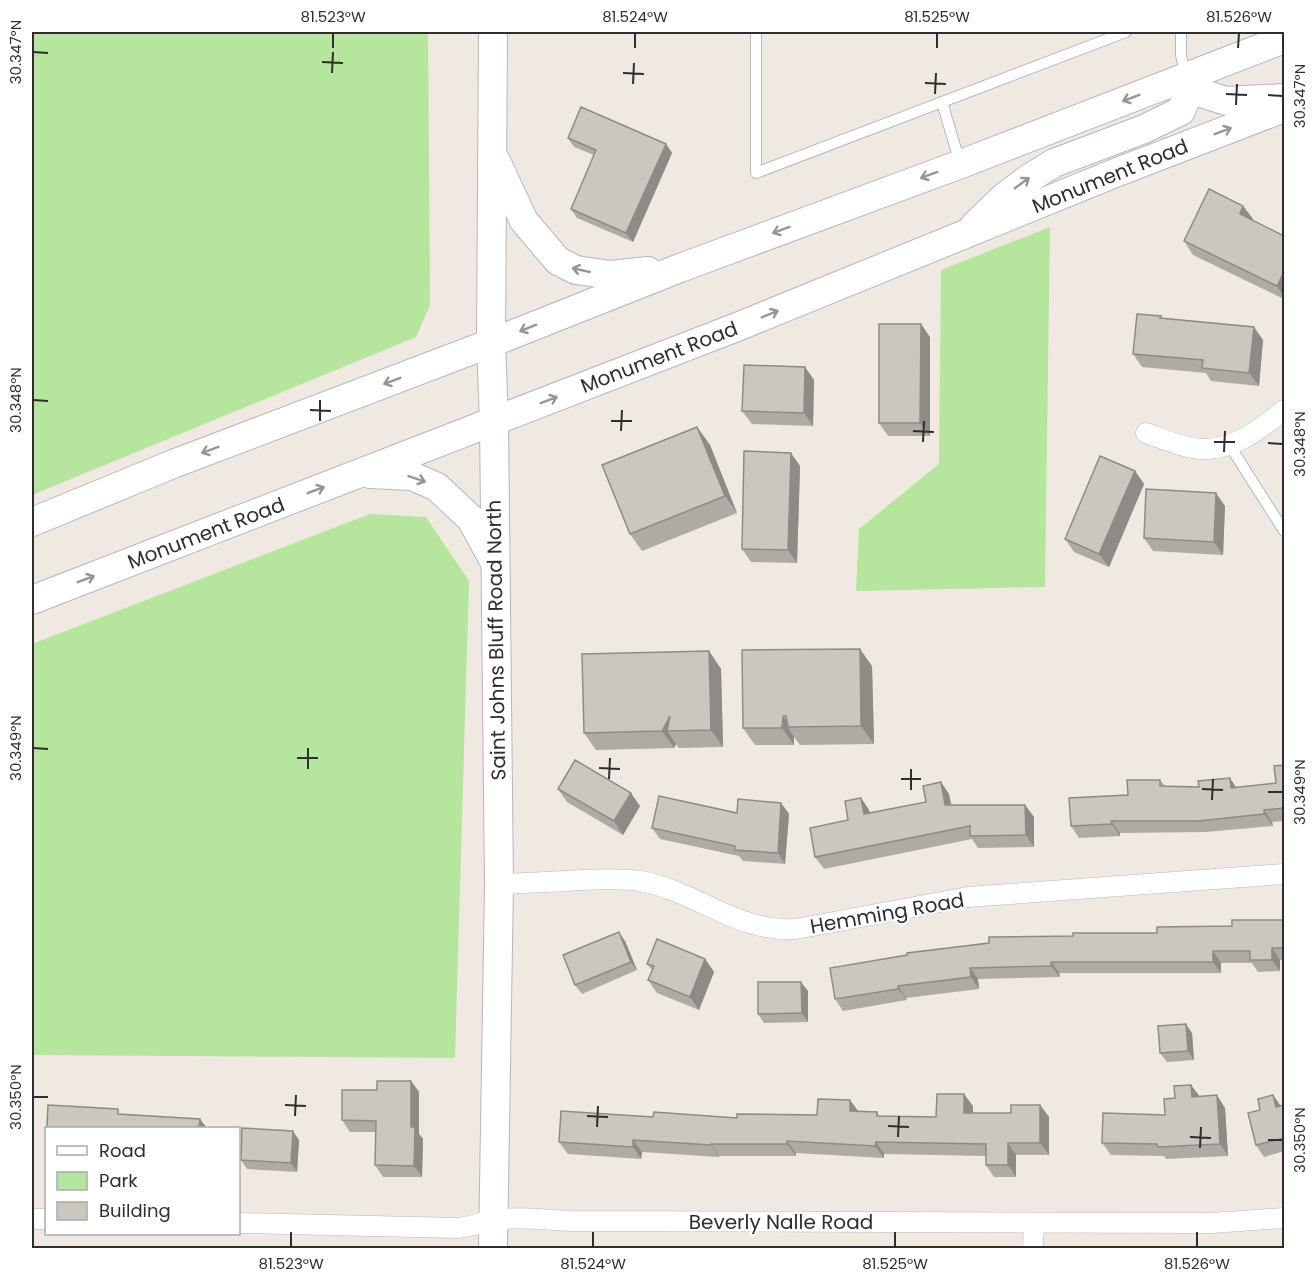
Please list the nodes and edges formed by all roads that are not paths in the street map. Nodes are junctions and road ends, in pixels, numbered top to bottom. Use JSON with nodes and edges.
{"nodes":[{"id":1,"x":492,"y":32,"type":"edge"},
{"id":2,"x":756,"y":32,"type":"edge"},
{"id":3,"x":1126,"y":32,"type":"edge"},
{"id":4,"x":1180,"y":32,"type":"edge"},
{"id":5,"x":1284,"y":39,"type":"edge"},
{"id":6,"x":1186,"y":78,"type":"junction"},
{"id":7,"x":1284,"y":98,"type":"edge"},
{"id":8,"x":942,"y":102,"type":"junction"},
{"id":9,"x":1284,"y":108,"type":"edge"},
{"id":10,"x":492,"y":152,"type":"junction"},
{"id":11,"x":961,"y":164,"type":"junction"},
{"id":12,"x":963,"y":237,"type":"junction"},
{"id":13,"x":680,"y":268,"type":"junction"},
{"id":14,"x":492,"y":343,"type":"junction"},
{"id":15,"x":1284,"y":410,"type":"edge"},
{"id":16,"x":494,"y":421,"type":"junction"},
{"id":17,"x":1146,"y":433,"type":"dead end"},
{"id":18,"x":1230,"y":446,"type":"junction"},
{"id":19,"x":359,"y":474,"type":"junction"},
{"id":20,"x":32,"y":522,"type":"edge"},
{"id":21,"x":1284,"y":531,"type":"edge"},
{"id":22,"x":495,"y":563,"type":"junction"},
{"id":23,"x":32,"y":600,"type":"edge"},
{"id":24,"x":1284,"y":874,"type":"edge"},
{"id":25,"x":499,"y":884,"type":"junction"},
{"id":26,"x":1284,"y":1218,"type":"edge"},
{"id":27,"x":494,"y":1220,"type":"junction"},
{"id":28,"x":240,"y":1223,"type":"edge"},
{"id":29,"x":1034,"y":1224,"type":"junction"},
{"id":30,"x":493,"y":1248,"type":"edge"},
{"id":31,"x":1033,"y":1248,"type":"edge"}],
"edges":[{"from":1,"to":10,"type":"main road","name":"Saint Johns Bluff Road North"},
{"from":2,"to":8,"type":"lane"},
{"from":3,"to":8,"type":"lane"},
{"from":4,"to":6,"type":"lane"},
{"from":5,"to":6,"type":"main road"},
{"from":6,"to":7,"type":"main road"},
{"from":6,"to":11,"type":"main road","one_way":true},
{"from":12,"to":6,"type":"main road","one_way":true},
{"from":8,"to":11,"type":"lane"},
{"from":12,"to":9,"type":"main road","name":"Monument Road","one_way":true},
{"from":13,"to":10,"type":"main road","one_way":true},
{"from":10,"to":14,"type":"main road","name":"Saint Johns Bluff Road North"},
{"from":11,"to":13,"type":"main road","one_way":true},
{"from":16,"to":12,"type":"main road","name":"Monument Road","one_way":true},
{"from":13,"to":14,"type":"main road","one_way":true},
{"from":14,"to":16,"type":"main road","name":"Saint Johns Bluff Road North"},
{"from":14,"to":20,"type":"main road","one_way":true},
{"from":15,"to":18,"type":"street"},
{"from":16,"to":19,"type":"main road","name":"Monument Road"},
{"from":16,"to":22,"type":"main road","name":"Saint Johns Bluff Road North"},
{"from":17,"to":18,"type":"street"},
{"from":18,"to":21,"type":"lane"},
{"from":19,"to":22,"type":"main road","one_way":true},
{"from":23,"to":19,"type":"main road","name":"Monument Road","one_way":true},
{"from":22,"to":25,"type":"main road","name":"Saint Johns Bluff Road North"},
{"from":24,"to":25,"type":"street","name":"Hemming Road"},
{"from":25,"to":27,"type":"main road","name":"Saint Johns Bluff Road North"},
{"from":26,"to":29,"type":"street","name":"Beverly Nalle Road"},
{"from":27,"to":28,"type":"street","name":"Beverly Nalle Road"},
{"from":27,"to":29,"type":"street","name":"Beverly Nalle Road"},
{"from":27,"to":30,"type":"main road","name":"Saint Johns Bluff Road North"},
{"from":29,"to":31,"type":"street"}]}
